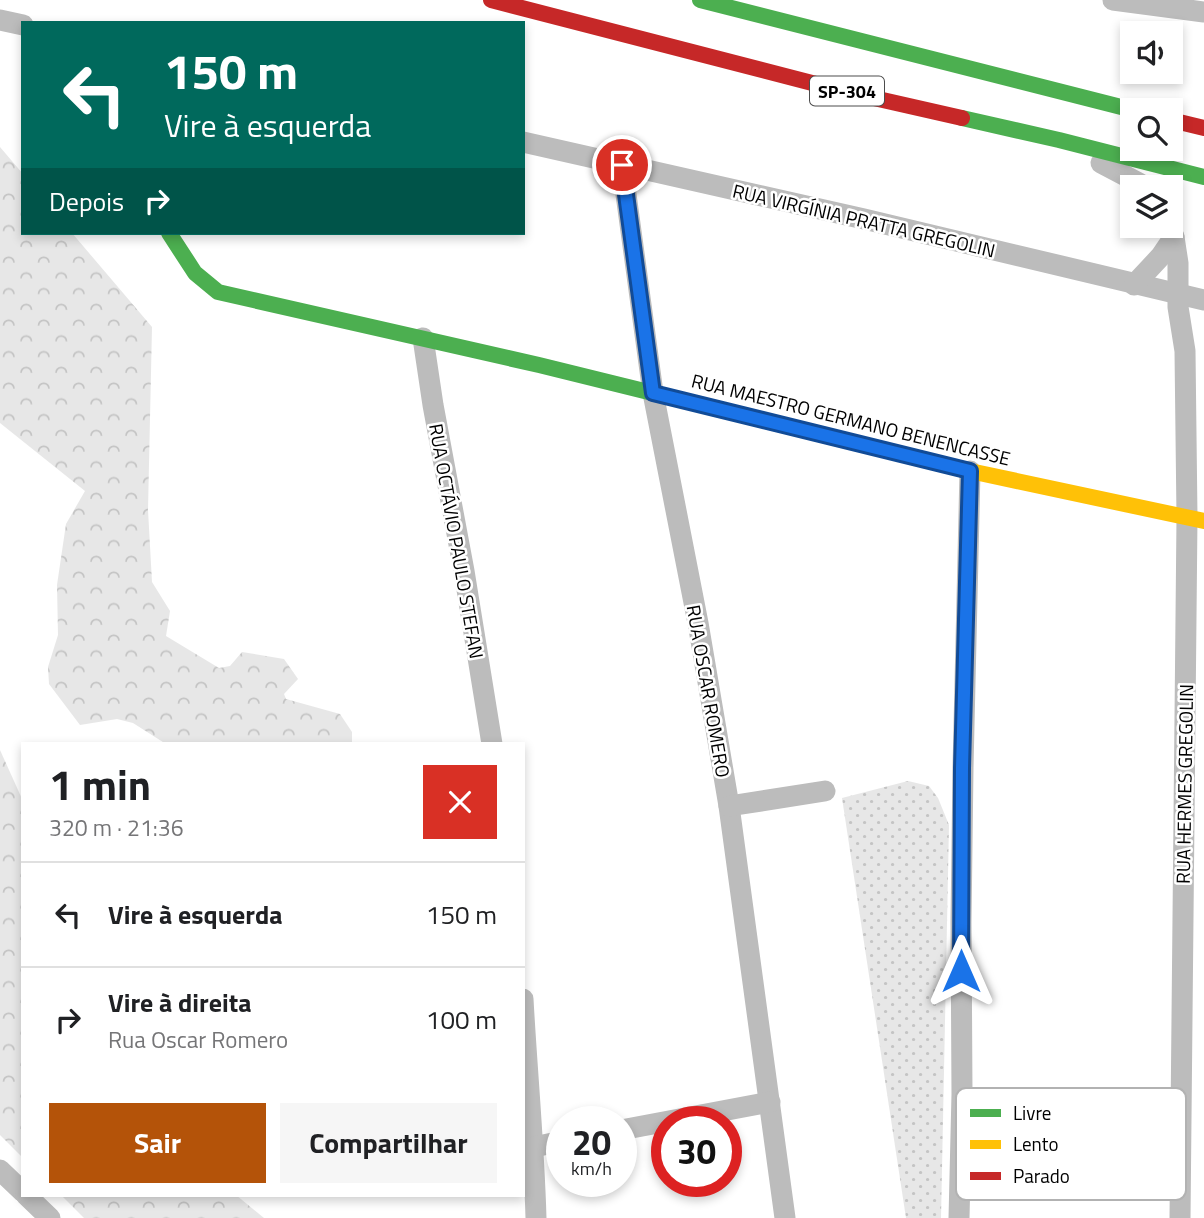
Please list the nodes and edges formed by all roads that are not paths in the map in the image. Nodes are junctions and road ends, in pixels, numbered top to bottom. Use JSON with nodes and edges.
{"nodes":[{"id":1,"x":491,"y":0,"type":"edge"},
{"id":2,"x":700,"y":0,"type":"edge"},
{"id":3,"x":1112,"y":0,"type":"edge"},
{"id":4,"x":787,"y":6,"type":"dead end"},
{"id":5,"x":1204,"y":12,"type":"edge"},
{"id":6,"x":0,"y":20,"type":"edge"},
{"id":7,"x":21,"y":24,"type":"edge"},
{"id":8,"x":846,"y":38,"type":"junction"},
{"id":9,"x":1120,"y":107,"type":"edge"},
{"id":10,"x":1183,"y":123,"type":"edge"},
{"id":11,"x":1204,"y":128,"type":"edge"},
{"id":12,"x":1059,"y":141,"type":"junction"},
{"id":13,"x":525,"y":142,"type":"edge"},
{"id":14,"x":622,"y":165,"type":"junction"},
{"id":15,"x":1124,"y":175,"type":"edge"},
{"id":16,"x":1204,"y":177,"type":"edge"},
{"id":17,"x":170,"y":235,"type":"edge"},
{"id":18,"x":1169,"y":238,"type":"edge"},
{"id":19,"x":1173,"y":238,"type":"edge"},
{"id":20,"x":1134,"y":285,"type":"junction"},
{"id":21,"x":1179,"y":295,"type":"junction"},
{"id":22,"x":1204,"y":301,"type":"edge"},
{"id":23,"x":423,"y":338,"type":"junction"},
{"id":24,"x":1185,"y":351,"type":"junction"},
{"id":25,"x":653,"y":393,"type":"junction"},
{"id":26,"x":970,"y":471,"type":"junction"},
{"id":27,"x":1195,"y":519,"type":"edge"},
{"id":28,"x":492,"y":742,"type":"edge"},
{"id":29,"x":825,"y":791,"type":"dead end"},
{"id":30,"x":729,"y":806,"type":"junction"},
{"id":31,"x":525,"y":1059,"type":"edge"},
{"id":32,"x":962,"y":1088,"type":"edge"},
{"id":33,"x":1183,"y":1088,"type":"edge"},
{"id":34,"x":769,"y":1102,"type":"junction"},
{"id":35,"x":527,"y":1119,"type":"edge"},
{"id":36,"x":637,"y":1127,"type":"edge"},
{"id":37,"x":546,"y":1144,"type":"edge"},
{"id":38,"x":534,"y":1147,"type":"junction"},
{"id":39,"x":0,"y":1170,"type":"edge"},
{"id":40,"x":21,"y":1189,"type":"edge"},
{"id":41,"x":29,"y":1197,"type":"edge"},
{"id":42,"x":959,"y":1200,"type":"edge"},
{"id":43,"x":1180,"y":1200,"type":"edge"},
{"id":44,"x":50,"y":1218,"type":"edge"},
{"id":45,"x":536,"y":1218,"type":"edge"},
{"id":46,"x":785,"y":1218,"type":"edge"},
{"id":47,"x":959,"y":1218,"type":"edge"},
{"id":48,"x":1180,"y":1218,"type":"edge"}],
"edges":[{"from":1,"to":12,"type":"main road","number":"SP-304"},
{"from":2,"to":8,"type":"main road","number":"SP-304"},
{"from":3,"to":5,"type":"street"},
{"from":4,"to":8,"type":"main road"},
{"from":6,"to":7,"type":"street"},
{"from":8,"to":9,"type":"main road","number":"SP-304"},
{"from":10,"to":11,"type":"main road"},
{"from":12,"to":15,"type":"street"},
{"from":12,"to":16,"type":"main road","number":"SP-304"},
{"from":13,"to":14,"type":"street","name":"RUA VIRGÍNIA PRATTA GREGOLIN"},
{"from":14,"to":20,"type":"street","name":"RUA VIRGÍNIA PRATTA GREGOLIN"},
{"from":14,"to":25,"type":"street","name":"RUA OSCAR ROMERO"},
{"from":17,"to":23,"type":"main road","name":"RUA MAESTRO GERMANO BENENCASSE"},
{"from":18,"to":20,"type":"street"},
{"from":19,"to":21,"type":"street","name":"RUA HERMES GREGOLIN"},
{"from":20,"to":21,"type":"street","name":"RUA VIRGÍNIA PRATTA GREGOLIN"},
{"from":21,"to":22,"type":"street","name":"RUA VIRGÍNIA PRATTA GREGOLIN"},
{"from":21,"to":24,"type":"street","name":"RUA HERMES GREGOLIN"},
{"from":22,"to":24,"type":"street","name":"RUA HERMES GREGOLIN"},
{"from":23,"to":25,"type":"main road","name":"RUA MAESTRO GERMANO BENENCASSE"},
{"from":23,"to":28,"type":"street","name":"RUA OCTÁVIO PAULO STEFAN"},
{"from":24,"to":27,"type":"street","name":"RUA HERMES GREGOLIN"},
{"from":25,"to":26,"type":"main road","name":"RUA MAESTRO GERMANO BENENCASSE"},
{"from":25,"to":30,"type":"street","name":"RUA OSCAR ROMERO"},
{"from":26,"to":27,"type":"main road","name":"RUA MAESTRO GERMANO BENENCASSE"},
{"from":26,"to":32,"type":"street"},
{"from":27,"to":33,"type":"street","name":"RUA HERMES GREGOLIN"},
{"from":29,"to":30,"type":"street"},
{"from":30,"to":34,"type":"street","name":"RUA OSCAR ROMERO"},
{"from":31,"to":35,"type":"street"},
{"from":34,"to":36,"type":"street"},
{"from":34,"to":46,"type":"street","name":"RUA OSCAR ROMERO"},
{"from":35,"to":38,"type":"street"},
{"from":37,"to":38,"type":"street"},
{"from":38,"to":45,"type":"street"},
{"from":39,"to":40,"type":"street"},
{"from":41,"to":44,"type":"street"},
{"from":42,"to":47,"type":"street"},
{"from":43,"to":48,"type":"street","name":"RUA HERMES GREGOLIN"}]}
